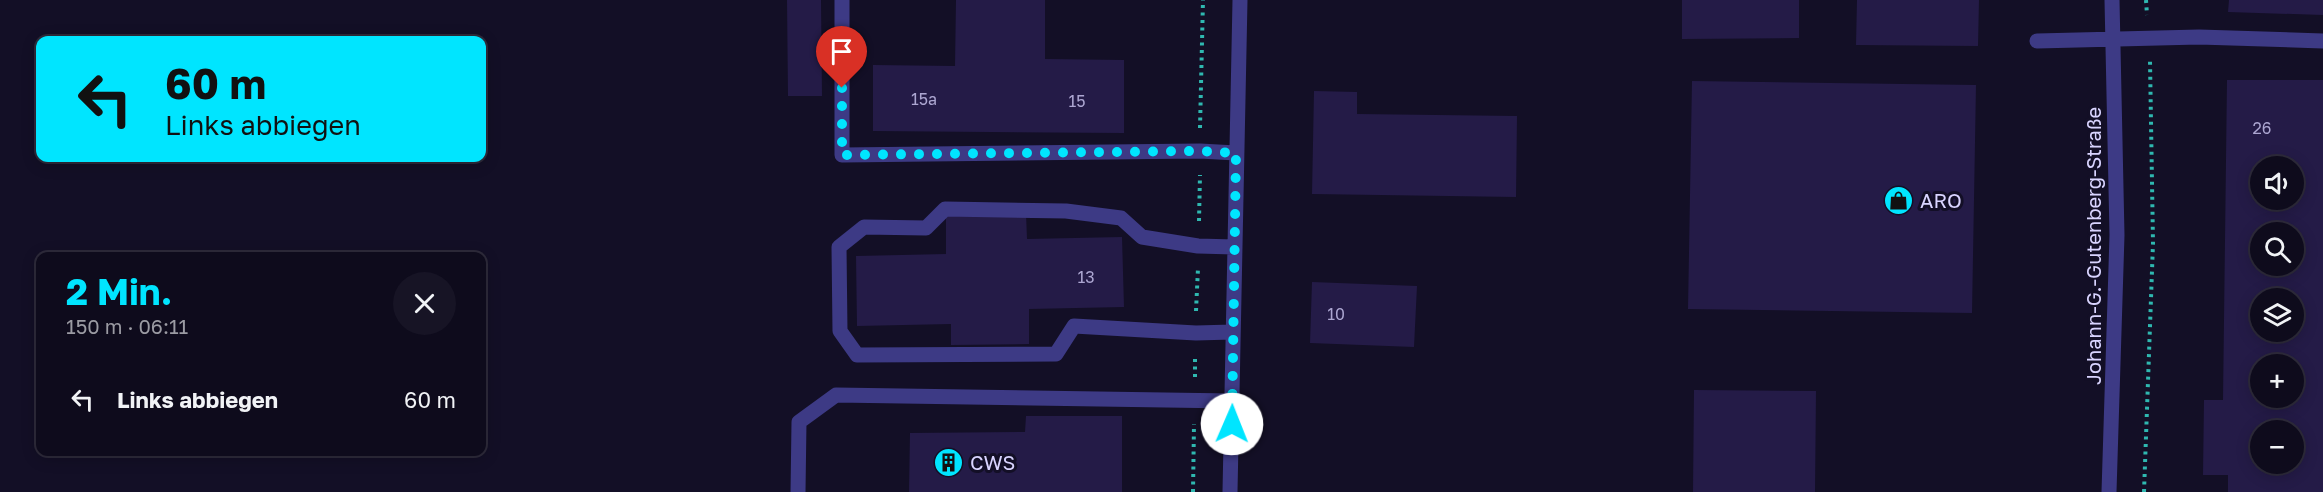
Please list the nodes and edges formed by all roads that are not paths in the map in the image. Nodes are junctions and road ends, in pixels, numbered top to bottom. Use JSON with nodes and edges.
{"nodes":[{"id":1,"x":842,"y":0,"type":"edge"},
{"id":2,"x":1240,"y":0,"type":"edge"},
{"id":3,"x":2112,"y":0,"type":"edge"},
{"id":4,"x":2114,"y":39,"type":"junction"},
{"id":5,"x":2037,"y":41,"type":"dead end"},
{"id":6,"x":2323,"y":41,"type":"edge"},
{"id":7,"x":1236,"y":153,"type":"junction"},
{"id":8,"x":1234,"y":247,"type":"junction"},
{"id":9,"x":1232,"y":332,"type":"junction"},
{"id":10,"x":1232,"y":401,"type":"junction"},
{"id":11,"x":798,"y":492,"type":"edge"},
{"id":12,"x":1230,"y":492,"type":"edge"},
{"id":13,"x":2109,"y":492,"type":"edge"}],
"edges":[{"from":1,"to":7,"type":"street"},
{"from":2,"to":7,"type":"street"},
{"from":3,"to":4,"type":"street","name":"Johann-G.-Gutenberg-Straße"},
{"from":4,"to":5,"type":"street"},
{"from":4,"to":6,"type":"street"},
{"from":4,"to":13,"type":"street","name":"Johann-G.-Gutenberg-Straße"},
{"from":7,"to":8,"type":"street"},
{"from":8,"to":9,"type":"street"},
{"from":8,"to":9,"type":"street"},
{"from":9,"to":10,"type":"street"},
{"from":10,"to":11,"type":"street"},
{"from":10,"to":12,"type":"street"}]}
